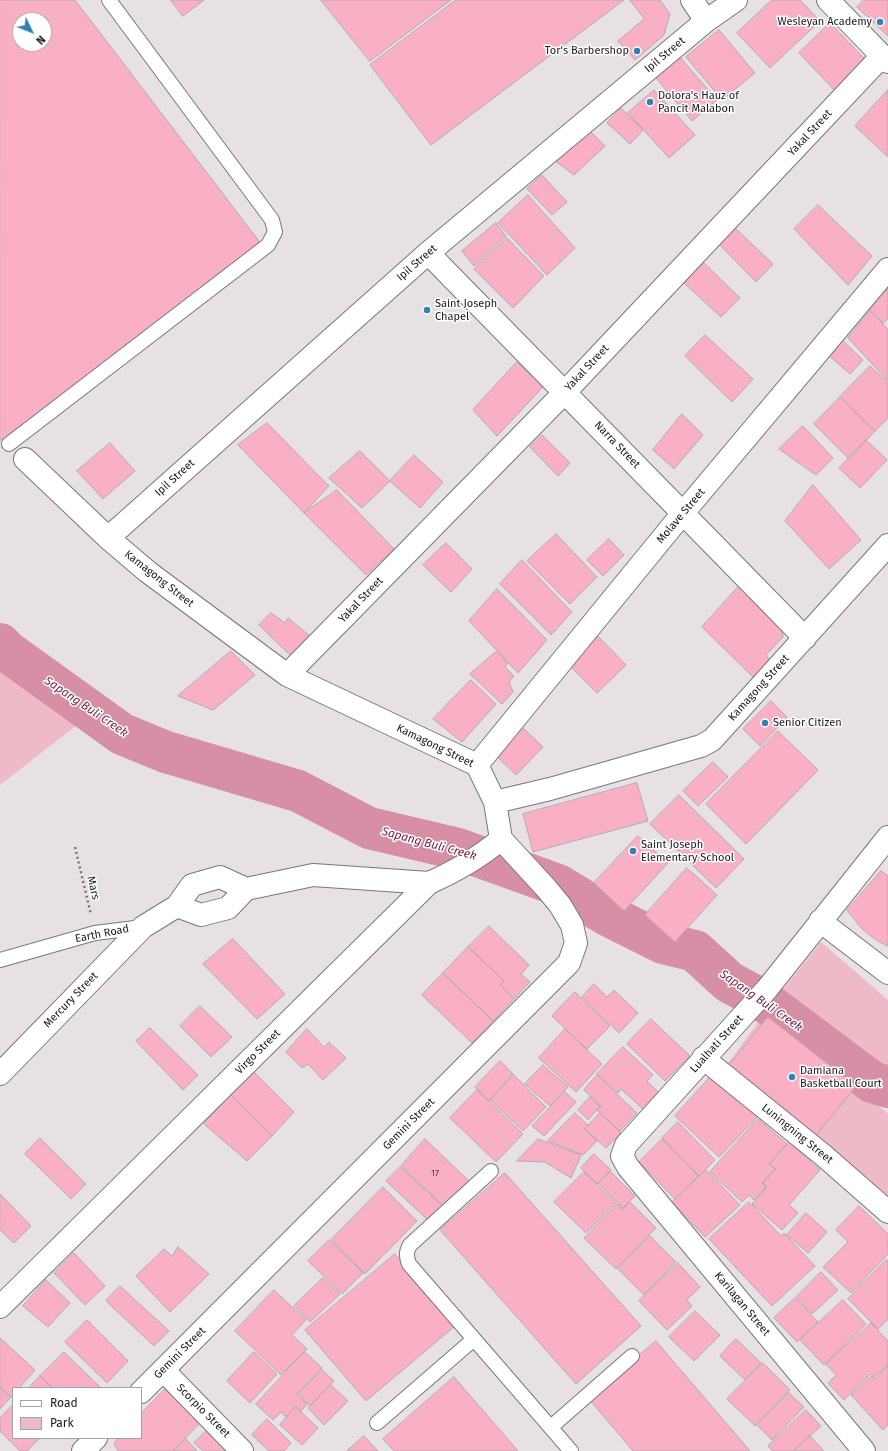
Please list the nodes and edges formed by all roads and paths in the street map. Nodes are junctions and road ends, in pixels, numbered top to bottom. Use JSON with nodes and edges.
{"nodes":[{"id":1,"x":109,"y":0,"type":"edge"},
{"id":2,"x":692,"y":0,"type":"edge"},
{"id":3,"x":736,"y":0,"type":"edge"},
{"id":4,"x":828,"y":0,"type":"edge"},
{"id":5,"x":706,"y":21,"type":"junction"},
{"id":6,"x":885,"y":59,"type":"edge"},
{"id":7,"x":428,"y":253,"type":"junction"},
{"id":8,"x":888,"y":269,"type":"edge"},
{"id":9,"x":565,"y":392,"type":"junction"},
{"id":10,"x":9,"y":444,"type":"dead end"},
{"id":11,"x":25,"y":459,"type":"dead end"},
{"id":12,"x":683,"y":513,"type":"junction"},
{"id":13,"x":108,"y":538,"type":"junction"},
{"id":14,"x":888,"y":545,"type":"edge"},
{"id":15,"x":805,"y":638,"type":"junction"},
{"id":16,"x":287,"y":675,"type":"junction"},
{"id":17,"x":477,"y":765,"type":"junction"},
{"id":18,"x":495,"y":802,"type":"junction"},
{"id":19,"x":888,"y":838,"type":"edge"},
{"id":20,"x":76,"y":847,"type":"dead end"},
{"id":21,"x":487,"y":851,"type":"junction"},
{"id":22,"x":429,"y":883,"type":"junction"},
{"id":23,"x":246,"y":889,"type":"junction"},
{"id":24,"x":177,"y":906,"type":"junction"},
{"id":25,"x":820,"y":921,"type":"junction"},
{"id":26,"x":143,"y":927,"type":"junction"},
{"id":27,"x":95,"y":933,"type":"junction"},
{"id":28,"x":0,"y":960,"type":"edge"},
{"id":29,"x":888,"y":973,"type":"edge"},
{"id":30,"x":703,"y":1058,"type":"junction"},
{"id":31,"x":0,"y":1074,"type":"edge"},
{"id":32,"x":622,"y":1156,"type":"joint"},
{"id":33,"x":491,"y":1171,"type":"dead end"},
{"id":34,"x":888,"y":1212,"type":"edge"},
{"id":35,"x":0,"y":1307,"type":"edge"},
{"id":36,"x":474,"y":1339,"type":"junction"},
{"id":37,"x":632,"y":1356,"type":"dead end"},
{"id":38,"x":163,"y":1370,"type":"junction"},
{"id":39,"x":142,"y":1391,"type":"edge"},
{"id":40,"x":377,"y":1423,"type":"dead end"},
{"id":41,"x":551,"y":1427,"type":"junction"},
{"id":42,"x":95,"y":1439,"type":"edge"},
{"id":43,"x":83,"y":1451,"type":"edge"},
{"id":44,"x":242,"y":1451,"type":"edge"},
{"id":45,"x":572,"y":1451,"type":"edge"},
{"id":46,"x":864,"y":1451,"type":"edge"}],
"edges":[{"from":1,"to":10,"type":"lane"},
{"from":2,"to":5,"type":"street"},
{"from":3,"to":5,"type":"street","name":"Ipil Street"},
{"from":4,"to":6,"type":"street"},
{"from":5,"to":7,"type":"street","name":"Ipil Street"},
{"from":6,"to":9,"type":"street","name":"Yakal Street"},
{"from":7,"to":9,"type":"street","name":"Narra Street"},
{"from":7,"to":13,"type":"street","name":"Ipil Street"},
{"from":8,"to":12,"type":"street","name":"Molave Street"},
{"from":9,"to":12,"type":"street","name":"Narra Street"},
{"from":9,"to":16,"type":"street","name":"Yakal Street"},
{"from":11,"to":13,"type":"street","name":"Kamagong Street"},
{"from":12,"to":15,"type":"street","name":"Narra Street"},
{"from":12,"to":17,"type":"street","name":"Molave Street"},
{"from":13,"to":16,"type":"street","name":"Kamagong Street"},
{"from":14,"to":15,"type":"street","name":"Kamagong Street"},
{"from":15,"to":18,"type":"street","name":"Kamagong Street"},
{"from":16,"to":17,"type":"street","name":"Kamagong Street"},
{"from":17,"to":18,"type":"street","name":"Kamagong Street"},
{"from":18,"to":21,"type":"street"},
{"from":19,"to":25,"type":"street","name":"Lualhati Street"},
{"from":20,"to":27,"type":"path","name":"Mars"},
{"from":21,"to":22,"type":"street","name":"Virgo Street"},
{"from":21,"to":38,"type":"street","name":"Gemini Street"},
{"from":22,"to":23,"type":"street"},
{"from":22,"to":35,"type":"street","name":"Virgo Street"},
{"from":23,"to":24,"type":"street"},
{"from":23,"to":24,"type":"street","name":"Earth Road"},
{"from":24,"to":26,"type":"street","name":"Earth Road"},
{"from":25,"to":29,"type":"street"},
{"from":25,"to":30,"type":"street","name":"Lualhati Street"},
{"from":26,"to":27,"type":"lane","name":"Earth Road"},
{"from":26,"to":31,"type":"street","name":"Mercury Street"},
{"from":27,"to":28,"type":"lane","name":"Earth Road"},
{"from":30,"to":32,"type":"street","name":"Lualhati Street"},
{"from":30,"to":34,"type":"street","name":"Luningning Street"},
{"from":32,"to":46,"type":"street","name":"Karilagan Street"},
{"from":33,"to":36,"type":"lane"},
{"from":36,"to":40,"type":"lane"},
{"from":36,"to":41,"type":"lane"},
{"from":37,"to":41,"type":"lane"},
{"from":38,"to":39,"type":"street","name":"Gemini Street"},
{"from":38,"to":44,"type":"street","name":"Scorpio Street"},
{"from":41,"to":45,"type":"lane"},
{"from":42,"to":43,"type":"street"}]}
